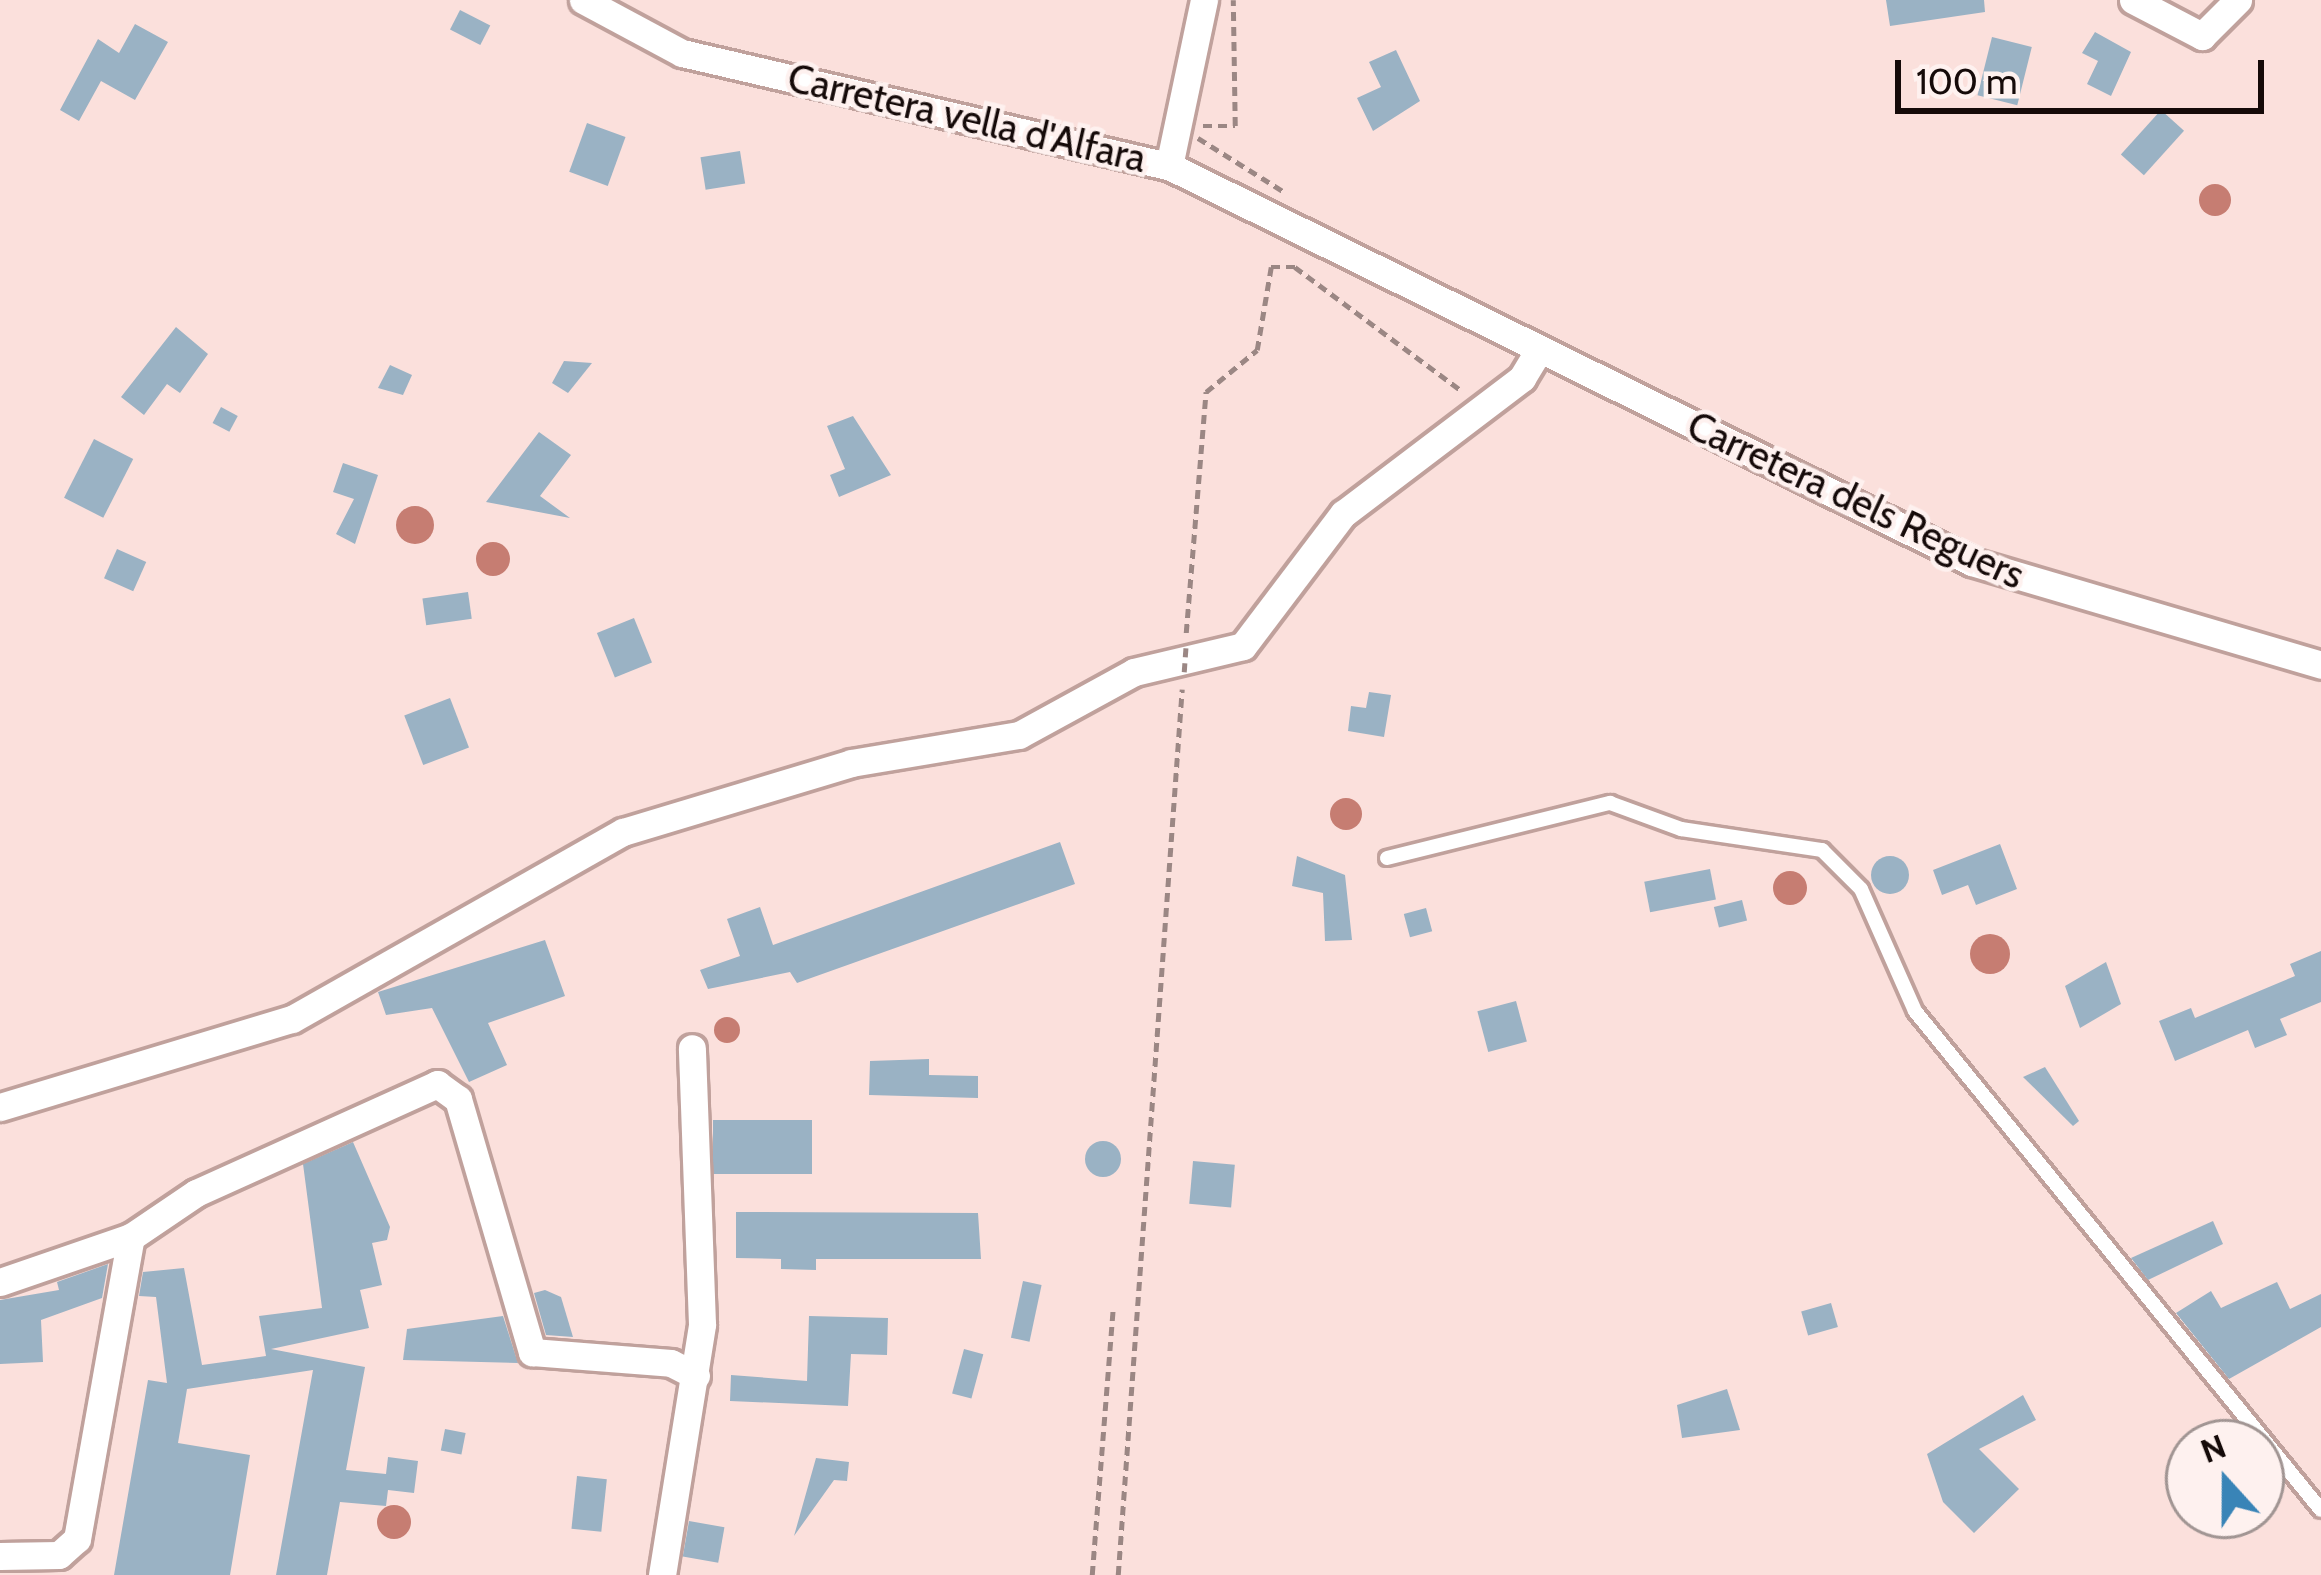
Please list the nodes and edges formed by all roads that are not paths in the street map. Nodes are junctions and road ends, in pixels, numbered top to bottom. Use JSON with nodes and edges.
{"nodes":[{"id":1,"x":584,"y":0,"type":"edge"},
{"id":2,"x":1204,"y":0,"type":"edge"},
{"id":3,"x":2133,"y":0,"type":"edge"},
{"id":4,"x":2238,"y":0,"type":"edge"},
{"id":5,"x":1169,"y":166,"type":"junction"},
{"id":6,"x":1538,"y":351,"type":"junction"},
{"id":7,"x":2321,"y":665,"type":"edge"},
{"id":8,"x":1387,"y":858,"type":"dead end"},
{"id":9,"x":692,"y":1048,"type":"dead end"},
{"id":10,"x":0,"y":1107,"type":"edge"},
{"id":11,"x":131,"y":1237,"type":"junction"},
{"id":12,"x":0,"y":1282,"type":"edge"},
{"id":13,"x":696,"y":1376,"type":"junction"},
{"id":14,"x":2321,"y":1510,"type":"edge"},
{"id":15,"x":0,"y":1556,"type":"edge"},
{"id":16,"x":662,"y":1575,"type":"edge"}],
"edges":[{"from":1,"to":5,"type":"street","name":"Carretera vella d'Alfara"},
{"from":2,"to":5,"type":"street"},
{"from":3,"to":4,"type":"street"},
{"from":5,"to":6,"type":"street","name":"Carretera vella d'Alfara"},
{"from":6,"to":7,"type":"street","name":"Carretera dels Reguers"},
{"from":6,"to":10,"type":"street"},
{"from":8,"to":14,"type":"lane"},
{"from":9,"to":13,"type":"street"},
{"from":11,"to":12,"type":"street"},
{"from":11,"to":13,"type":"street"},
{"from":11,"to":15,"type":"street"},
{"from":13,"to":16,"type":"street"}]}
